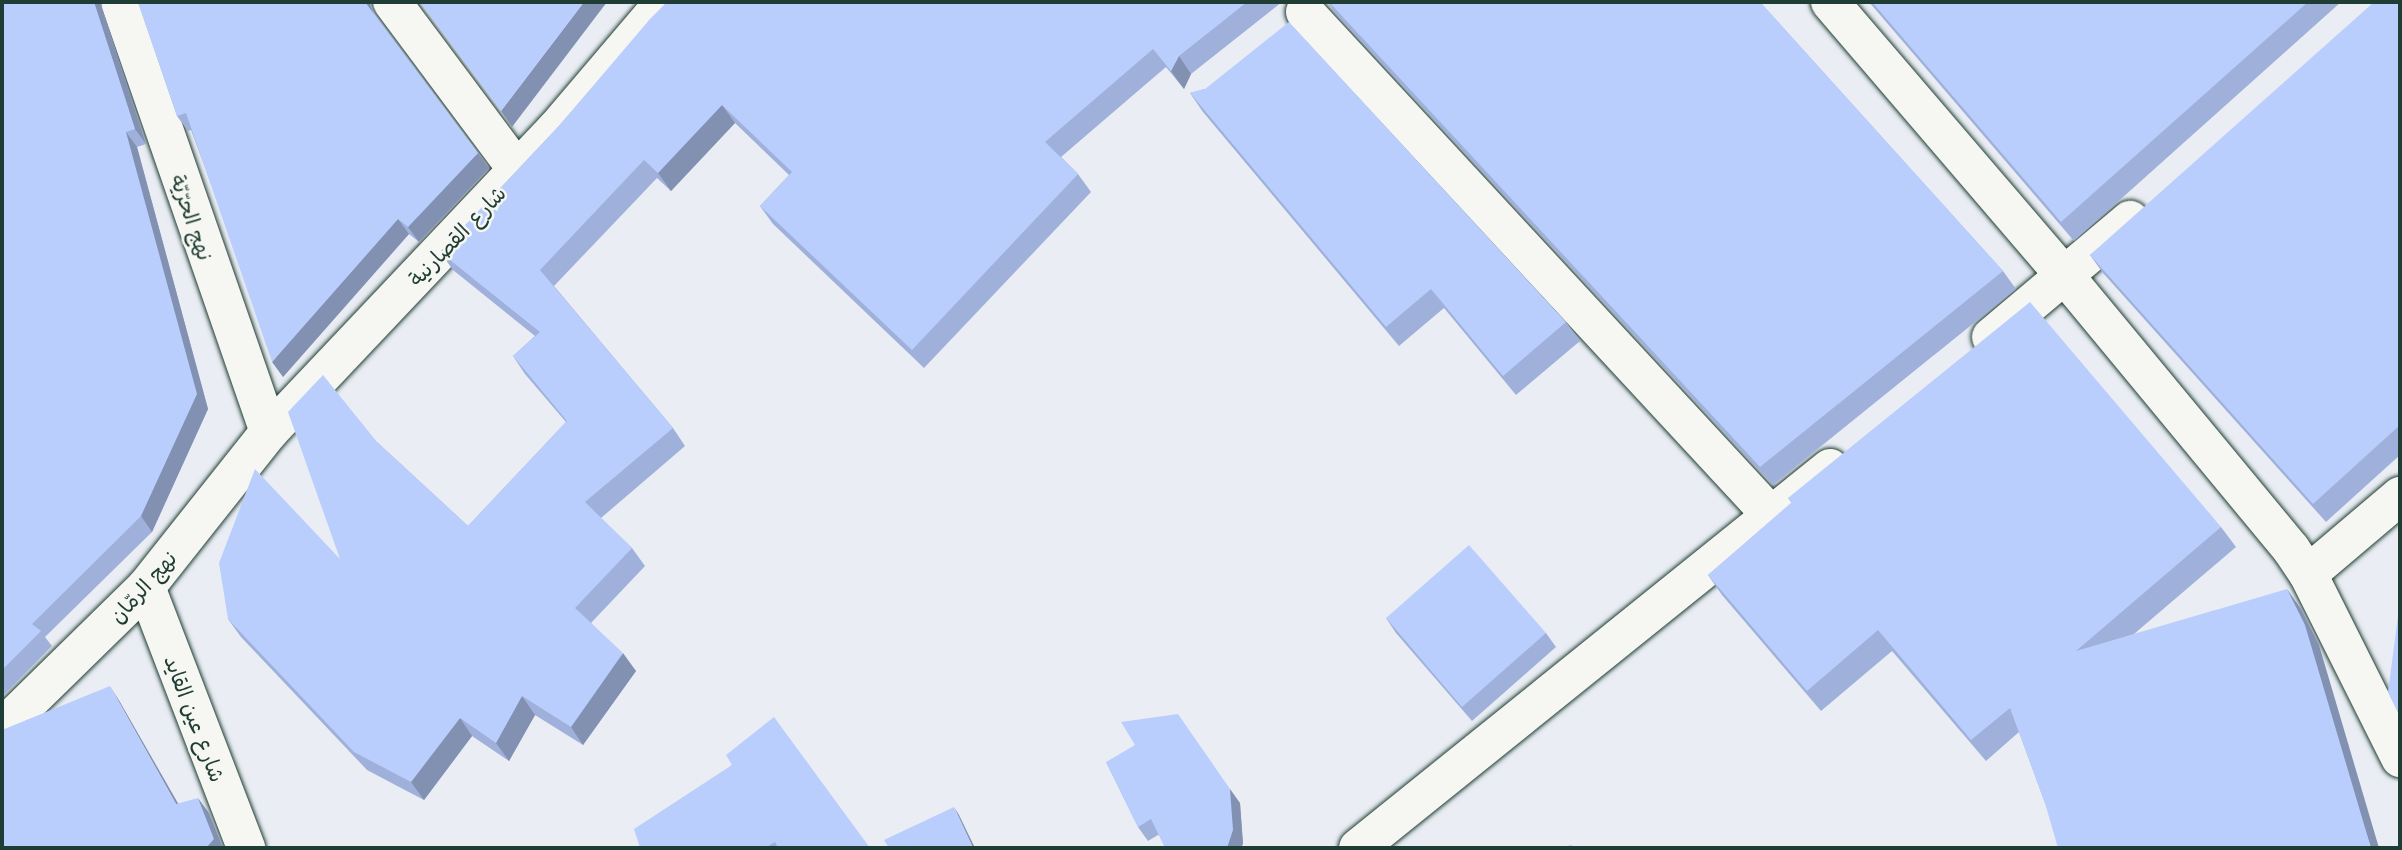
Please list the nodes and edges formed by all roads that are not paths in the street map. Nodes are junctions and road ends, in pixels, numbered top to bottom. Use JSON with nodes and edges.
{"nodes":[{"id":1,"x":120,"y":2,"type":"edge"},
{"id":2,"x":392,"y":2,"type":"edge"},
{"id":3,"x":664,"y":2,"type":"edge"},
{"id":4,"x":1830,"y":2,"type":"edge"},
{"id":5,"x":1311,"y":7,"type":"edge"},
{"id":6,"x":1275,"y":36,"type":"edge"},
{"id":7,"x":517,"y":170,"type":"junction"},
{"id":8,"x":2159,"y":194,"type":"edge"},
{"id":9,"x":2066,"y":277,"type":"junction"},
{"id":10,"x":1961,"y":362,"type":"edge"},
{"id":11,"x":269,"y":432,"type":"junction"},
{"id":12,"x":1856,"y":447,"type":"edge"},
{"id":13,"x":2400,"y":496,"type":"edge"},
{"id":14,"x":1771,"y":515,"type":"junction"},
{"id":15,"x":2308,"y":574,"type":"junction"},
{"id":16,"x":146,"y":587,"type":"junction"},
{"id":17,"x":2,"y":728,"type":"edge"},
{"id":18,"x":2400,"y":758,"type":"edge"},
{"id":19,"x":246,"y":848,"type":"edge"},
{"id":20,"x":1358,"y":848,"type":"edge"}],
"edges":[{"from":1,"to":11,"type":"street","name":"نهج الحرّيّة"},
{"from":2,"to":7,"type":"street"},
{"from":3,"to":7,"type":"street","name":"شارع القصارنية"},
{"from":4,"to":9,"type":"street"},
{"from":5,"to":6,"type":"street"},
{"from":5,"to":14,"type":"street"},
{"from":7,"to":11,"type":"street","name":"شارع القصارنية"},
{"from":8,"to":9,"type":"street"},
{"from":9,"to":10,"type":"street"},
{"from":9,"to":15,"type":"street"},
{"from":11,"to":16,"type":"street","name":"نهج الرمّان"},
{"from":12,"to":14,"type":"street"},
{"from":13,"to":15,"type":"street"},
{"from":14,"to":20,"type":"street"},
{"from":15,"to":18,"type":"street"},
{"from":16,"to":17,"type":"street","name":"نهج الرمّان"},
{"from":16,"to":19,"type":"street","name":"شارع عين القايد"}]}
